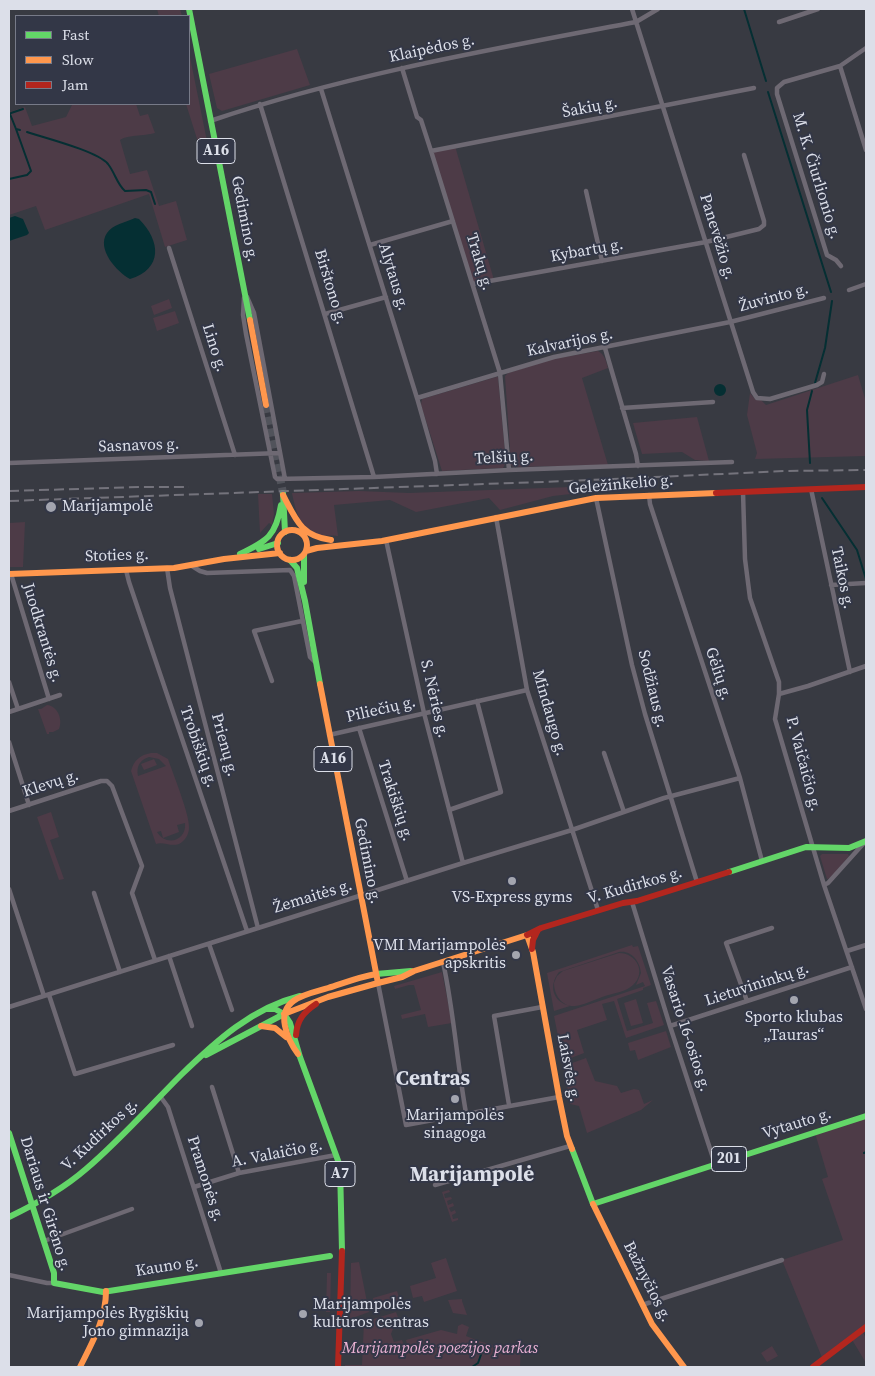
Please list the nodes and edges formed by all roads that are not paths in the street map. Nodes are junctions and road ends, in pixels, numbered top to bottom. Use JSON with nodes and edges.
{"nodes":[{"id":1,"x":189,"y":9,"type":"edge"},
{"id":2,"x":632,"y":9,"type":"edge"},
{"id":3,"x":658,"y":9,"type":"edge"},
{"id":4,"x":818,"y":9,"type":"edge"},
{"id":5,"x":636,"y":22,"type":"junction"},
{"id":6,"x":779,"y":22,"type":"dead end"},
{"id":7,"x":866,"y":48,"type":"edge"},
{"id":8,"x":840,"y":66,"type":"junction"},
{"id":9,"x":402,"y":68,"type":"junction"},
{"id":10,"x":754,"y":88,"type":"dead end"},
{"id":11,"x":321,"y":89,"type":"junction"},
{"id":12,"x":260,"y":104,"type":"junction"},
{"id":13,"x":663,"y":106,"type":"junction"},
{"id":14,"x":210,"y":121,"type":"junction"},
{"id":15,"x":866,"y":150,"type":"edge"},
{"id":16,"x":431,"y":151,"type":"junction"},
{"id":17,"x":744,"y":155,"type":"dead end"},
{"id":18,"x":586,"y":191,"type":"dead end"},
{"id":19,"x":454,"y":221,"type":"junction"},
{"id":20,"x":706,"y":242,"type":"junction"},
{"id":21,"x":370,"y":245,"type":"junction"},
{"id":22,"x":169,"y":248,"type":"dead end"},
{"id":23,"x":602,"y":261,"type":"junction"},
{"id":24,"x":841,"y":266,"type":"dead end"},
{"id":25,"x":473,"y":284,"type":"junction"},
{"id":26,"x":866,"y":284,"type":"edge"},
{"id":27,"x":848,"y":290,"type":"dead end"},
{"id":28,"x":244,"y":294,"type":"junction"},
{"id":29,"x":386,"y":297,"type":"junction"},
{"id":30,"x":824,"y":298,"type":"dead end"},
{"id":31,"x":325,"y":314,"type":"junction"},
{"id":32,"x":730,"y":322,"type":"junction"},
{"id":33,"x":605,"y":348,"type":"junction"},
{"id":34,"x":500,"y":373,"type":"junction"},
{"id":35,"x":824,"y":374,"type":"dead end"},
{"id":36,"x":417,"y":398,"type":"junction"},
{"id":37,"x":712,"y":402,"type":"dead end"},
{"id":38,"x":266,"y":405,"type":"tunnel mouth"},
{"id":39,"x":622,"y":408,"type":"junction"},
{"id":40,"x":280,"y":453,"type":"junction"},
{"id":41,"x":269,"y":454,"type":"junction"},
{"id":42,"x":235,"y":455,"type":"junction"},
{"id":43,"x":732,"y":462,"type":"dead end"},
{"id":44,"x":9,"y":463,"type":"edge"},
{"id":45,"x":638,"y":466,"type":"junction"},
{"id":46,"x":509,"y":470,"type":"junction"},
{"id":47,"x":438,"y":474,"type":"junction"},
{"id":48,"x":374,"y":477,"type":"junction"},
{"id":49,"x":285,"y":479,"type":"junction"},
{"id":50,"x":866,"y":487,"type":"edge"},
{"id":51,"x":811,"y":489,"type":"junction"},
{"id":52,"x":743,"y":492,"type":"junction"},
{"id":53,"x":283,"y":494,"type":"junction"},
{"id":54,"x":649,"y":495,"type":"junction"},
{"id":55,"x":596,"y":498,"type":"junction"},
{"id":56,"x":284,"y":503,"type":"junction"},
{"id":57,"x":496,"y":517,"type":"junction"},
{"id":58,"x":294,"y":531,"type":"junction"},
{"id":59,"x":285,"y":532,"type":"junction"},
{"id":60,"x":306,"y":538,"type":"junction"},
{"id":61,"x":331,"y":540,"type":"junction"},
{"id":62,"x":386,"y":540,"type":"junction"},
{"id":63,"x":278,"y":543,"type":"junction"},
{"id":64,"x":353,"y":544,"type":"junction"},
{"id":65,"x":280,"y":553,"type":"junction"},
{"id":66,"x":305,"y":553,"type":"junction"},
{"id":67,"x":240,"y":554,"type":"junction"},
{"id":68,"x":224,"y":559,"type":"junction"},
{"id":69,"x":290,"y":560,"type":"junction"},
{"id":70,"x":192,"y":566,"type":"junction"},
{"id":71,"x":167,"y":568,"type":"junction"},
{"id":72,"x":126,"y":570,"type":"junction"},
{"id":73,"x":10,"y":574,"type":"edge"},
{"id":74,"x":866,"y":583,"type":"edge"},
{"id":75,"x":831,"y":585,"type":"junction"},
{"id":76,"x":306,"y":602,"type":"junction"},
{"id":77,"x":302,"y":620,"type":"junction"},
{"id":78,"x":316,"y":663,"type":"junction"},
{"id":79,"x":866,"y":666,"type":"edge"},
{"id":80,"x":850,"y":672,"type":"junction"},
{"id":81,"x":272,"y":681,"type":"dead end"},
{"id":82,"x":9,"y":682,"type":"edge"},
{"id":83,"x":527,"y":690,"type":"junction"},
{"id":84,"x":779,"y":694,"type":"junction"},
{"id":85,"x":60,"y":695,"type":"dead end"},
{"id":86,"x":49,"y":699,"type":"junction"},
{"id":87,"x":476,"y":701,"type":"junction"},
{"id":88,"x":18,"y":709,"type":"junction"},
{"id":89,"x":9,"y":712,"type":"edge"},
{"id":90,"x":424,"y":713,"type":"junction"},
{"id":91,"x":359,"y":728,"type":"junction"},
{"id":92,"x":329,"y":735,"type":"junction"},
{"id":93,"x":9,"y":742,"type":"edge"},
{"id":94,"x":604,"y":753,"type":"dead end"},
{"id":95,"x":740,"y":778,"type":"junction"},
{"id":96,"x":671,"y":797,"type":"junction"},
{"id":97,"x":29,"y":804,"type":"junction"},
{"id":98,"x":449,"y":810,"type":"junction"},
{"id":99,"x":9,"y":811,"type":"edge"},
{"id":100,"x":624,"y":812,"type":"junction"},
{"id":101,"x":572,"y":830,"type":"junction"},
{"id":102,"x":865,"y":842,"type":"edge"},
{"id":103,"x":813,"y":847,"type":"junction"},
{"id":104,"x":849,"y":848,"type":"junction"},
{"id":105,"x":852,"y":856,"type":"junction"},
{"id":106,"x":762,"y":861,"type":"junction"},
{"id":107,"x":463,"y":863,"type":"junction"},
{"id":108,"x":407,"y":881,"type":"junction"},
{"id":109,"x":697,"y":882,"type":"junction"},
{"id":110,"x":824,"y":885,"type":"junction"},
{"id":111,"x":9,"y":889,"type":"edge"},
{"id":112,"x":94,"y":893,"type":"dead end"},
{"id":113,"x":360,"y":896,"type":"junction"},
{"id":114,"x":632,"y":902,"type":"junction"},
{"id":115,"x":598,"y":910,"type":"junction"},
{"id":116,"x":258,"y":928,"type":"junction"},
{"id":117,"x":772,"y":928,"type":"dead end"},
{"id":118,"x":538,"y":930,"type":"junction"},
{"id":119,"x":247,"y":931,"type":"junction"},
{"id":120,"x":528,"y":935,"type":"junction"},
{"id":121,"x":209,"y":944,"type":"junction"},
{"id":122,"x":866,"y":945,"type":"edge"},
{"id":123,"x":532,"y":949,"type":"junction"},
{"id":124,"x":847,"y":951,"type":"junction"},
{"id":125,"x":169,"y":956,"type":"junction"},
{"id":126,"x":155,"y":960,"type":"junction"},
{"id":127,"x":443,"y":962,"type":"junction"},
{"id":128,"x":852,"y":967,"type":"junction"},
{"id":129,"x":414,"y":971,"type":"junction"},
{"id":130,"x":120,"y":972,"type":"junction"},
{"id":131,"x":376,"y":974,"type":"junction"},
{"id":132,"x":378,"y":983,"type":"junction"},
{"id":133,"x":46,"y":996,"type":"junction"},
{"id":134,"x":301,"y":996,"type":"junction"},
{"id":135,"x":328,"y":997,"type":"junction"},
{"id":136,"x":747,"y":1001,"type":"junction"},
{"id":137,"x":9,"y":1007,"type":"edge"},
{"id":138,"x":542,"y":1007,"type":"junction"},
{"id":139,"x":267,"y":1009,"type":"junction"},
{"id":140,"x":866,"y":1009,"type":"edge"},
{"id":141,"x":232,"y":1010,"type":"dead end"},
{"id":142,"x":284,"y":1014,"type":"junction"},
{"id":143,"x":192,"y":1026,"type":"dead end"},
{"id":144,"x":259,"y":1026,"type":"junction"},
{"id":145,"x":670,"y":1026,"type":"junction"},
{"id":146,"x":293,"y":1042,"type":"junction"},
{"id":147,"x":173,"y":1045,"type":"dead end"},
{"id":148,"x":199,"y":1059,"type":"junction"},
{"id":149,"x":212,"y":1087,"type":"dead end"},
{"id":150,"x":160,"y":1096,"type":"junction"},
{"id":151,"x":558,"y":1097,"type":"junction"},
{"id":152,"x":509,"y":1105,"type":"junction"},
{"id":153,"x":466,"y":1113,"type":"junction"},
{"id":154,"x":866,"y":1116,"type":"edge"},
{"id":155,"x":9,"y":1133,"type":"edge"},
{"id":156,"x":570,"y":1146,"type":"junction"},
{"id":157,"x":336,"y":1155,"type":"junction"},
{"id":158,"x":715,"y":1164,"type":"junction"},
{"id":159,"x":238,"y":1173,"type":"junction"},
{"id":160,"x":435,"y":1185,"type":"dead end"},
{"id":161,"x":194,"y":1187,"type":"junction"},
{"id":162,"x":593,"y":1204,"type":"junction"},
{"id":163,"x":32,"y":1206,"type":"junction"},
{"id":164,"x":132,"y":1209,"type":"dead end"},
{"id":165,"x":9,"y":1217,"type":"edge"},
{"id":166,"x":44,"y":1241,"type":"junction"},
{"id":167,"x":330,"y":1256,"type":"dead end"},
{"id":168,"x":782,"y":1260,"type":"dead end"},
{"id":169,"x":221,"y":1273,"type":"junction"},
{"id":170,"x":9,"y":1276,"type":"edge"},
{"id":171,"x":54,"y":1284,"type":"junction"},
{"id":172,"x":106,"y":1291,"type":"junction"},
{"id":173,"x":642,"y":1305,"type":"junction"},
{"id":174,"x":866,"y":1327,"type":"edge"},
{"id":175,"x":80,"y":1367,"type":"edge"},
{"id":176,"x":338,"y":1367,"type":"edge"},
{"id":177,"x":684,"y":1367,"type":"edge"},
{"id":178,"x":813,"y":1367,"type":"edge"}],
"edges":[{"from":1,"to":14,"type":"main road","name":"Gedimino g.","number":"A16"},
{"from":2,"to":5,"type":"street","name":"Panevėžio g."},
{"from":3,"to":5,"type":"street","name":"Klaipėdos g."},
{"from":4,"to":6,"type":"street"},
{"from":5,"to":9,"type":"street","name":"Klaipėdos g."},
{"from":5,"to":13,"type":"street","name":"Panevėžio g."},
{"from":7,"to":8,"type":"street"},
{"from":8,"to":15,"type":"street"},
{"from":8,"to":24,"type":"street","name":"M. K. Čiurlionio g."},
{"from":9,"to":11,"type":"street","name":"Klaipėdos g."},
{"from":9,"to":16,"type":"street","name":"Trakų g."},
{"from":10,"to":13,"type":"street","name":"Šakių g."},
{"from":11,"to":12,"type":"street","name":"Klaipėdos g."},
{"from":11,"to":21,"type":"street","name":"Alytaus g."},
{"from":12,"to":14,"type":"street","name":"Klaipėdos g."},
{"from":12,"to":31,"type":"street","name":"Birštono g."},
{"from":13,"to":16,"type":"street","name":"Šakių g."},
{"from":13,"to":20,"type":"street","name":"Panevėžio g."},
{"from":14,"to":28,"type":"main road","name":"Gedimino g.","number":"A16"},
{"from":16,"to":19,"type":"street","name":"Trakų g."},
{"from":17,"to":20,"type":"street","name":"Kybartų g."},
{"from":18,"to":23,"type":"street"},
{"from":19,"to":21,"type":"street"},
{"from":19,"to":25,"type":"street","name":"Trakų g."},
{"from":20,"to":23,"type":"street","name":"Kybartų g."},
{"from":20,"to":32,"type":"street","name":"Panevėžio g."},
{"from":21,"to":29,"type":"street","name":"Alytaus g."},
{"from":22,"to":42,"type":"street","name":"Lino g."},
{"from":23,"to":25,"type":"street","name":"Kybartų g."},
{"from":25,"to":34,"type":"street","name":"Trakų g."},
{"from":26,"to":27,"type":"street"},
{"from":28,"to":38,"type":"main road","name":"Gedimino g.","number":"A16"},
{"from":28,"to":40,"type":"street"},
{"from":28,"to":41,"type":"street"},
{"from":29,"to":31,"type":"street"},
{"from":29,"to":36,"type":"street","name":"Alytaus g."},
{"from":30,"to":32,"type":"street","name":"Žuvinto g."},
{"from":31,"to":48,"type":"street","name":"Birštono g."},
{"from":32,"to":33,"type":"street","name":"Kalvarijos g."},
{"from":32,"to":35,"type":"street","name":"Panevėžio g."},
{"from":33,"to":34,"type":"street","name":"Kalvarijos g."},
{"from":33,"to":39,"type":"street"},
{"from":34,"to":36,"type":"street","name":"Kalvarijos g."},
{"from":34,"to":46,"type":"street","name":"Trakų g."},
{"from":36,"to":47,"type":"street","name":"Alytaus g."},
{"from":37,"to":39,"type":"street"},
{"from":39,"to":45,"type":"street"},
{"from":40,"to":41,"type":"street","name":"Sasnavos g."},
{"from":40,"to":49,"type":"street"},
{"from":41,"to":42,"type":"street","name":"Sasnavos g."},
{"from":41,"to":49,"type":"street","name":"Telšių g."},
{"from":42,"to":44,"type":"street","name":"Sasnavos g."},
{"from":43,"to":45,"type":"street","name":"Telšių g."},
{"from":45,"to":46,"type":"street","name":"Telšių g."},
{"from":46,"to":47,"type":"street","name":"Telšių g."},
{"from":47,"to":48,"type":"street","name":"Telšių g."},
{"from":48,"to":49,"type":"street","name":"Telšių g."},
{"from":50,"to":51,"type":"main road","name":"Geležinkelio g."},
{"from":51,"to":52,"type":"main road","name":"Geležinkelio g."},
{"from":51,"to":75,"type":"street","name":"Taikos g."},
{"from":52,"to":54,"type":"main road","name":"Geležinkelio g."},
{"from":52,"to":84,"type":"street","name":"P. Vaičaičio g."},
{"from":53,"to":56,"type":"main road"},
{"from":53,"to":61,"type":"main road"},
{"from":53,"to":67,"type":"main road"},
{"from":54,"to":55,"type":"main road","name":"Geležinkelio g."},
{"from":54,"to":95,"type":"street","name":"Gėlių g."},
{"from":55,"to":57,"type":"main road","name":"Geležinkelio g."},
{"from":55,"to":96,"type":"street","name":"Sodžiaus g."},
{"from":56,"to":58,"type":"main road"},
{"from":56,"to":59,"type":"main road"},
{"from":57,"to":62,"type":"main road","name":"Geležinkelio g."},
{"from":57,"to":83,"type":"street","name":"Mindaugo g."},
{"from":58,"to":59,"type":"main road"},
{"from":58,"to":60,"type":"main road"},
{"from":59,"to":63,"type":"main road"},
{"from":60,"to":61,"type":"main road","name":"Geležinkelio g."},
{"from":60,"to":66,"type":"main road"},
{"from":61,"to":64,"type":"main road","name":"Geležinkelio g."},
{"from":62,"to":64,"type":"main road","name":"Geležinkelio g."},
{"from":62,"to":90,"type":"street","name":"S. Nėries g."},
{"from":63,"to":65,"type":"main road"},
{"from":63,"to":67,"type":"main road","name":"Stoties g."},
{"from":64,"to":66,"type":"main road","name":"Geležinkelio g."},
{"from":65,"to":68,"type":"main road","name":"Stoties g."},
{"from":65,"to":69,"type":"main road"},
{"from":66,"to":69,"type":"main road"},
{"from":66,"to":76,"type":"main road","name":"Gedimino g.","number":"A16"},
{"from":67,"to":68,"type":"main road","name":"Stoties g."},
{"from":68,"to":70,"type":"main road","name":"Stoties g."},
{"from":69,"to":76,"type":"main road","name":"Gedimino g.","number":"A16"},
{"from":70,"to":71,"type":"main road","name":"Stoties g."},
{"from":70,"to":77,"type":"street"},
{"from":71,"to":72,"type":"main road","name":"Stoties g."},
{"from":71,"to":116,"type":"street","name":"Prienų g."},
{"from":72,"to":73,"type":"main road","name":"Stoties g."},
{"from":72,"to":119,"type":"street","name":"Trobiškių g."},
{"from":73,"to":86,"type":"street","name":"Juodkrantės g."},
{"from":74,"to":75,"type":"street"},
{"from":75,"to":80,"type":"street","name":"Taikos g."},
{"from":76,"to":78,"type":"main road","name":"Gedimino g.","number":"A16"},
{"from":77,"to":78,"type":"street"},
{"from":77,"to":81,"type":"street"},
{"from":78,"to":92,"type":"main road","name":"Gedimino g.","number":"A16"},
{"from":79,"to":80,"type":"street"},
{"from":80,"to":84,"type":"street"},
{"from":82,"to":88,"type":"street"},
{"from":83,"to":87,"type":"street","name":"Piliečių g."},
{"from":83,"to":101,"type":"street","name":"Mindaugo g."},
{"from":84,"to":103,"type":"street","name":"P. Vaičaičio g."},
{"from":85,"to":86,"type":"street"},
{"from":86,"to":88,"type":"street"},
{"from":87,"to":90,"type":"street","name":"Piliečių g."},
{"from":87,"to":98,"type":"street"},
{"from":88,"to":89,"type":"street"},
{"from":90,"to":91,"type":"street","name":"Piliečių g."},
{"from":90,"to":98,"type":"street","name":"S. Nėries g."},
{"from":91,"to":92,"type":"street","name":"Piliečių g."},
{"from":91,"to":108,"type":"street","name":"Trakiškių g."},
{"from":92,"to":113,"type":"main road","name":"Gedimino g.","number":"A16"},
{"from":93,"to":97,"type":"street"},
{"from":94,"to":100,"type":"street"},
{"from":95,"to":96,"type":"street","name":"Žemaitės g."},
{"from":95,"to":106,"type":"street","name":"Gėlių g."},
{"from":96,"to":100,"type":"street","name":"Žemaitės g."},
{"from":96,"to":109,"type":"street","name":"Sodžiaus g."},
{"from":97,"to":99,"type":"street","name":"Klevų g."},
{"from":97,"to":126,"type":"street","name":"Klevų g."},
{"from":98,"to":107,"type":"street","name":"S. Nėries g."},
{"from":100,"to":101,"type":"street","name":"Žemaitės g."},
{"from":101,"to":107,"type":"street","name":"Žemaitės g."},
{"from":101,"to":115,"type":"street","name":"Mindaugo g."},
{"from":102,"to":104,"type":"main road","name":"V. Kudirkos g."},
{"from":102,"to":105,"type":"street"},
{"from":103,"to":104,"type":"main road","name":"V. Kudirkos g."},
{"from":103,"to":106,"type":"main road","name":"V. Kudirkos g."},
{"from":103,"to":110,"type":"street","name":"P. Vaičaičio g."},
{"from":104,"to":105,"type":"street"},
{"from":105,"to":110,"type":"street"},
{"from":106,"to":109,"type":"main road","name":"V. Kudirkos g."},
{"from":107,"to":108,"type":"street","name":"Žemaitės g."},
{"from":108,"to":113,"type":"street","name":"Žemaitės g."},
{"from":109,"to":114,"type":"main road","name":"V. Kudirkos g."},
{"from":110,"to":124,"type":"street","name":"P. Vaičaičio g."},
{"from":111,"to":133,"type":"street"},
{"from":112,"to":130,"type":"street"},
{"from":113,"to":116,"type":"street","name":"Žemaitės g."},
{"from":113,"to":131,"type":"main road","name":"Gedimino g.","number":"A16"},
{"from":114,"to":115,"type":"main road","name":"V. Kudirkos g."},
{"from":114,"to":145,"type":"street","name":"Vasario 16-osios g."},
{"from":115,"to":118,"type":"main road","name":"V. Kudirkos g."},
{"from":116,"to":119,"type":"street","name":"Žemaitės g."},
{"from":117,"to":136,"type":"street"},
{"from":118,"to":120,"type":"main road","name":"V. Kudirkos g."},
{"from":118,"to":123,"type":"main road"},
{"from":119,"to":121,"type":"street","name":"Žemaitės g."},
{"from":120,"to":123,"type":"main road","name":"Laisvės g."},
{"from":120,"to":127,"type":"main road","name":"V. Kudirkos g."},
{"from":121,"to":125,"type":"street","name":"Žemaitės g."},
{"from":121,"to":141,"type":"street"},
{"from":122,"to":124,"type":"street"},
{"from":123,"to":138,"type":"main road","name":"Laisvės g."},
{"from":124,"to":128,"type":"street","name":"P. Vaičaičio g."},
{"from":125,"to":126,"type":"street","name":"Žemaitės g."},
{"from":125,"to":143,"type":"street"},
{"from":126,"to":130,"type":"street","name":"Žemaitės g."},
{"from":127,"to":129,"type":"main road","name":"V. Kudirkos g."},
{"from":127,"to":153,"type":"street"},
{"from":128,"to":136,"type":"street","name":"Lietuvininkų g."},
{"from":128,"to":140,"type":"street","name":"P. Vaičaičio g."},
{"from":129,"to":131,"type":"main road","name":"V. Kudirkos g."},
{"from":129,"to":132,"type":"main road","name":"V. Kudirkos g."},
{"from":130,"to":133,"type":"street","name":"Žemaitės g."},
{"from":131,"to":132,"type":"main road","name":"Gedimino g.","number":"A16"},
{"from":131,"to":134,"type":"main road","name":"V. Kudirkos g."},
{"from":132,"to":135,"type":"main road"},
{"from":132,"to":153,"type":"street","name":"Gedimino g."},
{"from":133,"to":137,"type":"street","name":"Žemaitės g."},
{"from":133,"to":147,"type":"street"},
{"from":134,"to":139,"type":"main road","name":"V. Kudirkos g."},
{"from":134,"to":142,"type":"main road"},
{"from":135,"to":142,"type":"main road"},
{"from":135,"to":146,"type":"main road"},
{"from":136,"to":145,"type":"street","name":"Lietuvininkų g."},
{"from":138,"to":151,"type":"main road","name":"Laisvės g."},
{"from":138,"to":152,"type":"street"},
{"from":139,"to":142,"type":"main road"},
{"from":139,"to":148,"type":"main road","name":"V. Kudirkos g."},
{"from":142,"to":144,"type":"main road","name":"V. Kudirkos g."},
{"from":142,"to":146,"type":"main road"},
{"from":144,"to":146,"type":"main road"},
{"from":144,"to":148,"type":"main road","name":"V. Kudirkos g."},
{"from":145,"to":158,"type":"street","name":"Vasario 16-osios g."},
{"from":146,"to":157,"type":"main road","number":"A7"},
{"from":148,"to":150,"type":"main road","name":"V. Kudirkos g."},
{"from":149,"to":159,"type":"street"},
{"from":150,"to":161,"type":"street","name":"Pramonės g."},
{"from":150,"to":163,"type":"main road","name":"V. Kudirkos g."},
{"from":151,"to":152,"type":"street"},
{"from":151,"to":156,"type":"main road","name":"Laisvės g."},
{"from":152,"to":153,"type":"street"},
{"from":154,"to":158,"type":"main road","name":"Vytauto g.","number":"201"},
{"from":155,"to":163,"type":"main road","name":"Dariaus ir Girėno g."},
{"from":156,"to":160,"type":"street"},
{"from":156,"to":162,"type":"main road","name":"Laisvės g."},
{"from":157,"to":159,"type":"street","name":"A. Valaičio g."},
{"from":157,"to":176,"type":"main road","number":"A7"},
{"from":158,"to":162,"type":"main road","name":"Vytauto g.","number":"201"},
{"from":159,"to":161,"type":"street","name":"A. Valaičio g."},
{"from":161,"to":169,"type":"street","name":"Pramonės g."},
{"from":162,"to":173,"type":"main road","name":"Bažnyčios g."},
{"from":163,"to":165,"type":"main road","name":"V. Kudirkos g."},
{"from":163,"to":166,"type":"main road","name":"Dariaus ir Girėno g."},
{"from":164,"to":166,"type":"street"},
{"from":166,"to":171,"type":"main road","name":"Dariaus ir Girėno g."},
{"from":167,"to":169,"type":"main road","name":"Kauno g."},
{"from":168,"to":173,"type":"street"},
{"from":169,"to":172,"type":"main road","name":"Kauno g."},
{"from":170,"to":171,"type":"street","name":"Kauno g."},
{"from":171,"to":172,"type":"main road","name":"Kauno g."},
{"from":172,"to":175,"type":"main road"},
{"from":173,"to":177,"type":"main road","name":"Bažnyčios g."},
{"from":174,"to":178,"type":"main road"}]}
